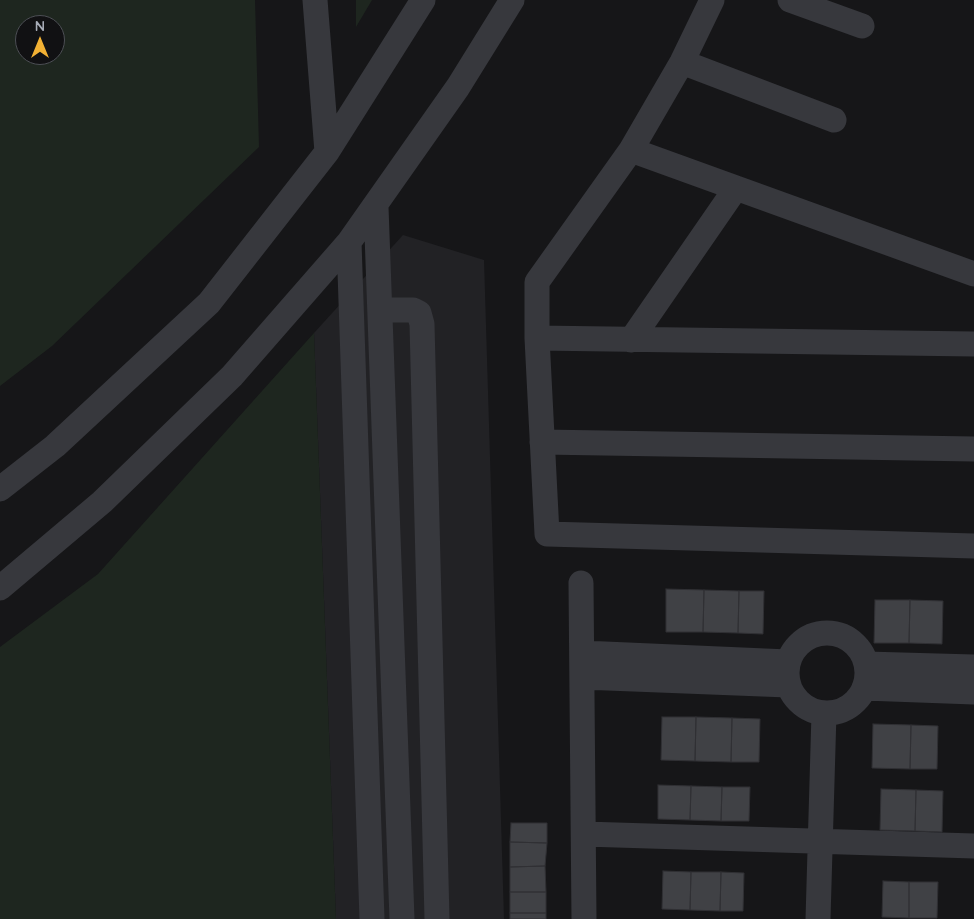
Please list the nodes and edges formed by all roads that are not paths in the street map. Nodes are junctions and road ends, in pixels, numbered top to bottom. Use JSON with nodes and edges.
{"nodes":[{"id":1,"x":315,"y":0,"type":"edge"},
{"id":2,"x":423,"y":0,"type":"edge"},
{"id":3,"x":512,"y":0,"type":"edge"},
{"id":4,"x":712,"y":0,"type":"edge"},
{"id":5,"x":790,"y":0,"type":"edge"},
{"id":6,"x":862,"y":26,"type":"dead end"},
{"id":7,"x":682,"y":62,"type":"junction"},
{"id":8,"x":834,"y":120,"type":"dead end"},
{"id":9,"x":632,"y":150,"type":"junction"},
{"id":10,"x":327,"y":152,"type":"junction"},
{"id":11,"x":736,"y":188,"type":"junction"},
{"id":12,"x":376,"y":207,"type":"junction"},
{"id":13,"x":349,"y":242,"type":"junction"},
{"id":14,"x":974,"y":274,"type":"edge"},
{"id":15,"x":380,"y":310,"type":"junction"},
{"id":16,"x":537,"y":338,"type":"junction"},
{"id":17,"x":631,"y":340,"type":"junction"},
{"id":18,"x":974,"y":344,"type":"edge"},
{"id":19,"x":542,"y":442,"type":"junction"},
{"id":20,"x":974,"y":449,"type":"edge"},
{"id":21,"x":0,"y":489,"type":"edge"},
{"id":22,"x":974,"y":546,"type":"edge"},
{"id":23,"x":581,"y":583,"type":"dead end"},
{"id":24,"x":0,"y":588,"type":"edge"},
{"id":25,"x":582,"y":665,"type":"junction"},
{"id":26,"x":974,"y":667,"type":"edge"},
{"id":27,"x":788,"y":673,"type":"junction"},
{"id":28,"x":865,"y":676,"type":"junction"},
{"id":29,"x":974,"y":692,"type":"edge"},
{"id":30,"x":824,"y":713,"type":"junction"},
{"id":31,"x":365,"y":741,"type":"junction"},
{"id":32,"x":396,"y":741,"type":"junction"},
{"id":33,"x":584,"y":834,"type":"junction"},
{"id":34,"x":820,"y":841,"type":"junction"},
{"id":35,"x":974,"y":846,"type":"edge"},
{"id":36,"x":372,"y":919,"type":"edge"},
{"id":37,"x":402,"y":919,"type":"edge"},
{"id":38,"x":437,"y":919,"type":"edge"},
{"id":39,"x":584,"y":919,"type":"edge"},
{"id":40,"x":818,"y":919,"type":"edge"}],
"edges":[{"from":1,"to":10,"type":"street"},
{"from":2,"to":10,"type":"street"},
{"from":3,"to":12,"type":"street"},
{"from":4,"to":7,"type":"street"},
{"from":5,"to":6,"type":"street"},
{"from":7,"to":8,"type":"street"},
{"from":7,"to":9,"type":"street"},
{"from":9,"to":11,"type":"street"},
{"from":9,"to":16,"type":"street"},
{"from":10,"to":21,"type":"street"},
{"from":11,"to":14,"type":"street"},
{"from":11,"to":17,"type":"street"},
{"from":12,"to":13,"type":"street"},
{"from":12,"to":15,"type":"street"},
{"from":13,"to":24,"type":"street"},
{"from":13,"to":31,"type":"street"},
{"from":15,"to":32,"type":"street"},
{"from":15,"to":38,"type":"street"},
{"from":16,"to":17,"type":"street"},
{"from":16,"to":19,"type":"street"},
{"from":17,"to":18,"type":"street"},
{"from":19,"to":20,"type":"street"},
{"from":19,"to":22,"type":"street"},
{"from":23,"to":25,"type":"street"},
{"from":25,"to":27,"type":"street"},
{"from":25,"to":33,"type":"street"},
{"from":26,"to":28,"type":"street"},
{"from":27,"to":28,"type":"street"},
{"from":27,"to":30,"type":"street"},
{"from":28,"to":29,"type":"street"},
{"from":28,"to":30,"type":"street"},
{"from":30,"to":34,"type":"street"},
{"from":31,"to":32,"type":"street"},
{"from":31,"to":36,"type":"street"},
{"from":32,"to":37,"type":"street"},
{"from":33,"to":34,"type":"street"},
{"from":33,"to":39,"type":"street"},
{"from":34,"to":35,"type":"street"},
{"from":34,"to":40,"type":"street"}]}
